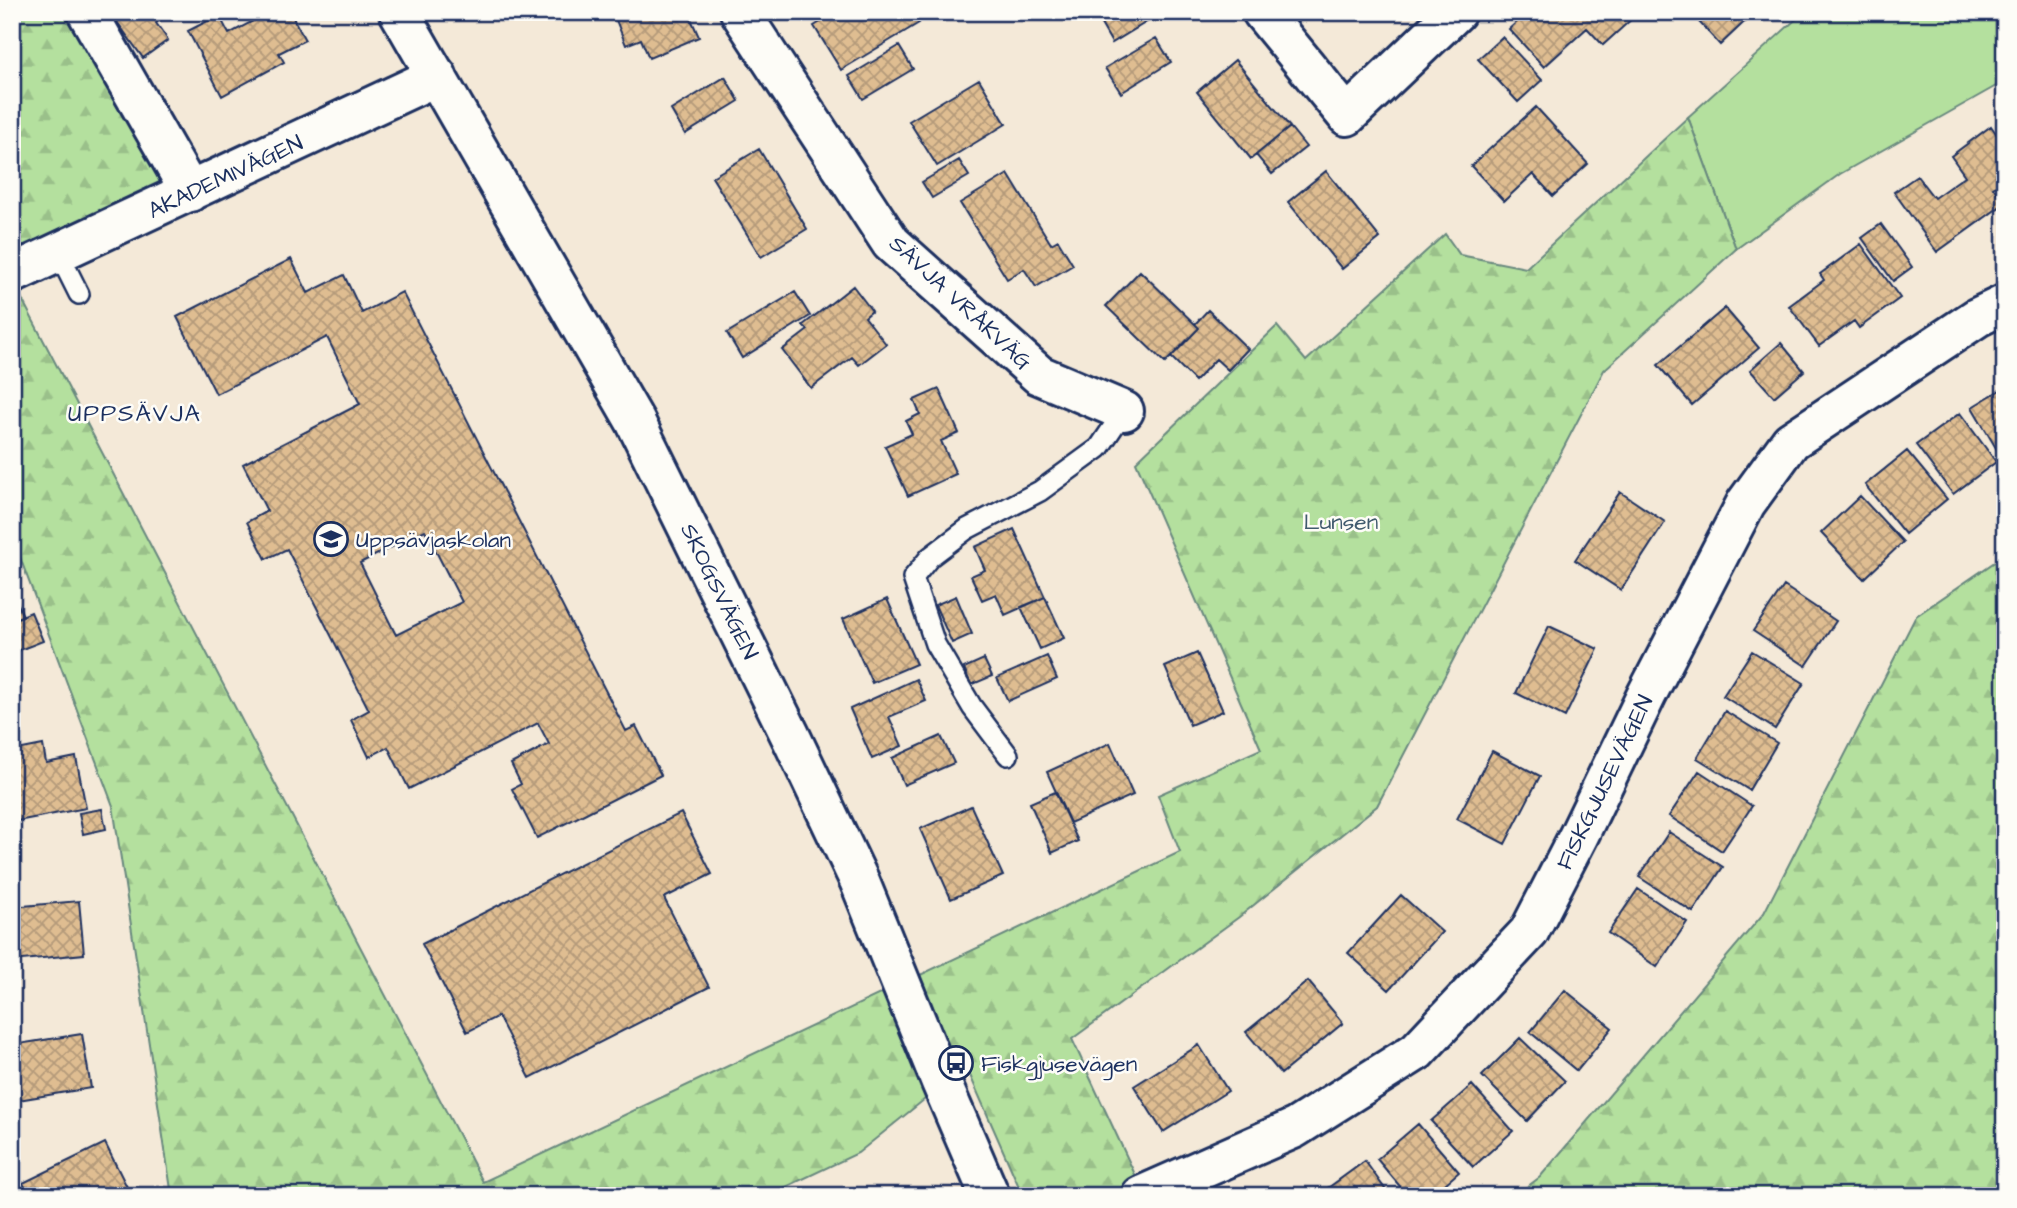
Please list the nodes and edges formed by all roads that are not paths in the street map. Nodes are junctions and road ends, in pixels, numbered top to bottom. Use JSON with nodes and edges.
{"nodes":[{"id":1,"x":88,"y":12,"type":"edge"},
{"id":2,"x":399,"y":12,"type":"edge"},
{"id":3,"x":740,"y":12,"type":"edge"},
{"id":4,"x":1262,"y":12,"type":"edge"},
{"id":5,"x":1456,"y":12,"type":"edge"},
{"id":6,"x":437,"y":76,"type":"junction"},
{"id":7,"x":190,"y":192,"type":"junction"},
{"id":8,"x":59,"y":254,"type":"junction"},
{"id":9,"x":12,"y":274,"type":"edge"},
{"id":10,"x":79,"y":294,"type":"dead end"},
{"id":11,"x":2005,"y":304,"type":"edge"},
{"id":12,"x":1124,"y":411,"type":"joint"},
{"id":13,"x":1008,"y":755,"type":"dead end"},
{"id":14,"x":990,"y":1196,"type":"edge"},
{"id":15,"x":1141,"y":1196,"type":"edge"}],
"edges":[{"from":1,"to":7,"type":"street"},
{"from":2,"to":6,"type":"street","name":"SKOGSVÄGEN"},
{"from":3,"to":12,"type":"street","name":"SÄVJA VRÅKVÄG"},
{"from":4,"to":5,"type":"street"},
{"from":6,"to":7,"type":"street","name":"AKADEMIVÄGEN"},
{"from":6,"to":14,"type":"street","name":"SKOGSVÄGEN"},
{"from":7,"to":8,"type":"street","name":"AKADEMIVÄGEN"},
{"from":8,"to":9,"type":"street","name":"AKADEMIVÄGEN"},
{"from":8,"to":10,"type":"lane"},
{"from":11,"to":15,"type":"street","name":"FISKGJUSEVÄGEN"},
{"from":12,"to":13,"type":"lane"}]}
